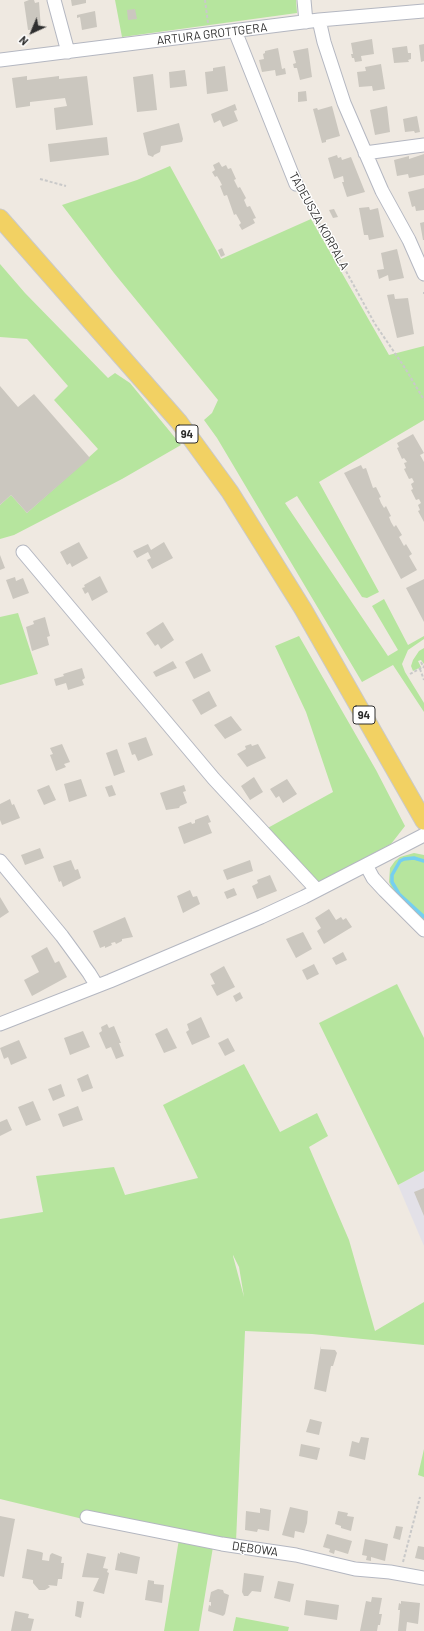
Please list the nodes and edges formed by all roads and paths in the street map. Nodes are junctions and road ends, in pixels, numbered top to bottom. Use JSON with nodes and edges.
{"nodes":[{"id":1,"x":54,"y":0,"type":"edge"},
{"id":2,"x":205,"y":0,"type":"edge"},
{"id":3,"x":304,"y":0,"type":"edge"},
{"id":4,"x":424,"y":11,"type":"edge"},
{"id":5,"x":319,"y":20,"type":"junction"},
{"id":6,"x":306,"y":22,"type":"junction"},
{"id":7,"x":209,"y":28,"type":"dead end"},
{"id":8,"x":235,"y":31,"type":"junction"},
{"id":9,"x":68,"y":52,"type":"junction"},
{"id":10,"x":0,"y":60,"type":"edge"},
{"id":11,"x":424,"y":145,"type":"edge"},
{"id":12,"x":366,"y":154,"type":"junction"},
{"id":13,"x":40,"y":179,"type":"dead end"},
{"id":14,"x":296,"y":184,"type":"joint"},
{"id":15,"x":66,"y":186,"type":"dead end"},
{"id":16,"x":0,"y":218,"type":"edge"},
{"id":17,"x":424,"y":274,"type":"edge"},
{"id":18,"x":424,"y":400,"type":"edge"},
{"id":19,"x":23,"y":552,"type":"dead end"},
{"id":20,"x":421,"y":662,"type":"dead end"},
{"id":21,"x":424,"y":667,"type":"edge"},
{"id":22,"x":420,"y":668,"type":"junction"},
{"id":23,"x":410,"y":674,"type":"dead end"},
{"id":24,"x":424,"y":680,"type":"edge"},
{"id":25,"x":424,"y":821,"type":"edge"},
{"id":26,"x":424,"y":835,"type":"edge"},
{"id":27,"x":0,"y":861,"type":"edge"},
{"id":28,"x":366,"y":866,"type":"junction"},
{"id":29,"x":317,"y":890,"type":"junction"},
{"id":30,"x":424,"y":930,"type":"edge"},
{"id":31,"x":97,"y":986,"type":"junction"},
{"id":32,"x":0,"y":1024,"type":"edge"},
{"id":33,"x":420,"y":1497,"type":"dead end"},
{"id":34,"x":87,"y":1517,"type":"dead end"},
{"id":35,"x":400,"y":1574,"type":"junction"},
{"id":36,"x":424,"y":1578,"type":"edge"}],
"edges":[{"from":1,"to":9,"type":"street"},
{"from":2,"to":7,"type":"path"},
{"from":3,"to":6,"type":"street"},
{"from":4,"to":5,"type":"street","name":"ARTURA GROTTGERA"},
{"from":5,"to":6,"type":"street","name":"ARTURA GROTTGERA"},
{"from":5,"to":12,"type":"street"},
{"from":6,"to":8,"type":"street","name":"ARTURA GROTTGERA"},
{"from":8,"to":9,"type":"street","name":"ARTURA GROTTGERA"},
{"from":8,"to":14,"type":"street","name":"TADEUSZA KORPALA"},
{"from":9,"to":10,"type":"street","name":"ARTURA GROTTGERA"},
{"from":11,"to":12,"type":"street"},
{"from":12,"to":17,"type":"street"},
{"from":13,"to":15,"type":"path"},
{"from":14,"to":18,"type":"path","name":"TADEUSZA KORPALA"},
{"from":16,"to":25,"type":"main road","number":"94"},
{"from":19,"to":29,"type":"street"},
{"from":20,"to":21,"type":"path"},
{"from":21,"to":22,"type":"path"},
{"from":22,"to":23,"type":"path"},
{"from":22,"to":24,"type":"path"},
{"from":26,"to":28,"type":"street"},
{"from":27,"to":31,"type":"street"},
{"from":28,"to":29,"type":"street"},
{"from":28,"to":30,"type":"street"},
{"from":29,"to":31,"type":"street"},
{"from":31,"to":32,"type":"street"},
{"from":33,"to":35,"type":"path"},
{"from":34,"to":35,"type":"street","name":"DĘBOWA"},
{"from":35,"to":36,"type":"street","name":"DĘBOWA"}]}
